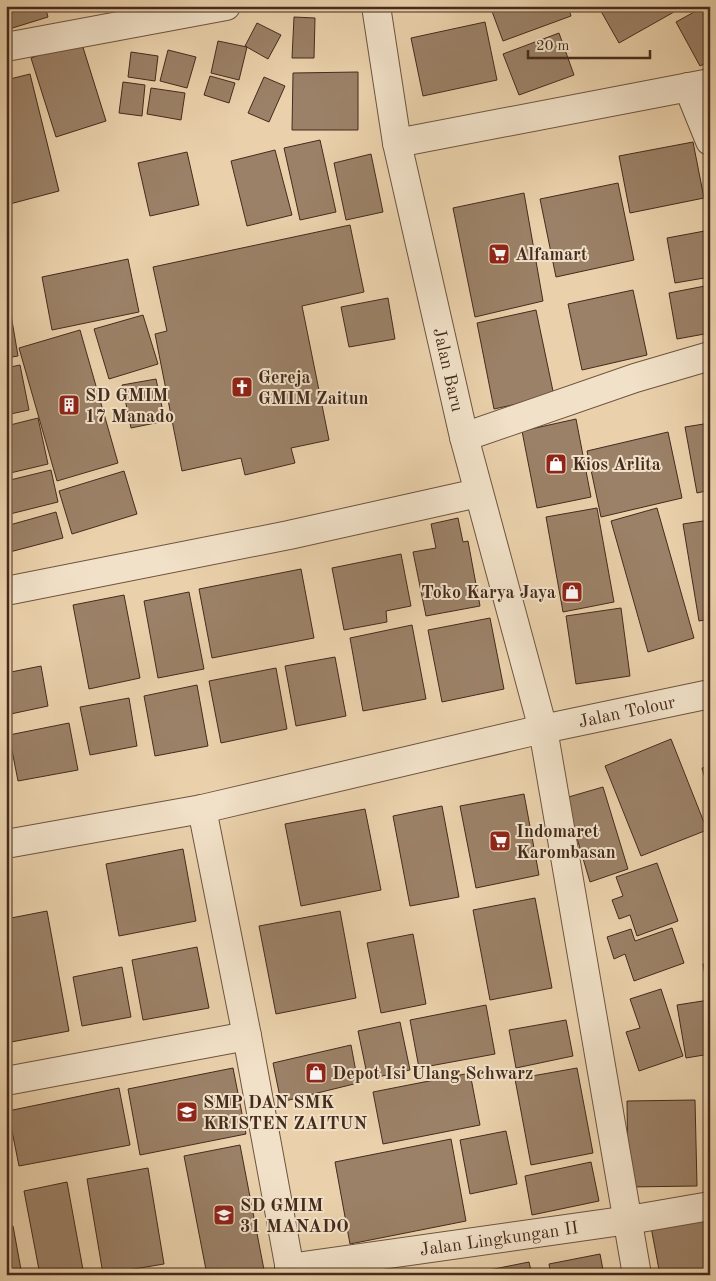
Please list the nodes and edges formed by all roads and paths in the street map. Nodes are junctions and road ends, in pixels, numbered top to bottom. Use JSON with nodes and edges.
{"nodes":[{"id":1,"x":226,"y":6,"type":"edge"},
{"id":2,"x":376,"y":6,"type":"edge"},
{"id":3,"x":6,"y":47,"type":"edge"},
{"id":4,"x":699,"y":85,"type":"edge"},
{"id":5,"x":710,"y":141,"type":"edge"},
{"id":6,"x":397,"y":143,"type":"junction"},
{"id":7,"x":710,"y":356,"type":"edge"},
{"id":8,"x":464,"y":437,"type":"junction"},
{"id":9,"x":478,"y":493,"type":"junction"},
{"id":10,"x":6,"y":591,"type":"edge"},
{"id":11,"x":710,"y":694,"type":"edge"},
{"id":12,"x":543,"y":729,"type":"junction"},
{"id":13,"x":202,"y":809,"type":"junction"},
{"id":14,"x":6,"y":844,"type":"edge"},
{"id":15,"x":247,"y":1036,"type":"junction"},
{"id":16,"x":6,"y":1081,"type":"edge"},
{"id":17,"x":710,"y":1206,"type":"edge"},
{"id":18,"x":629,"y":1220,"type":"junction"},
{"id":19,"x":290,"y":1271,"type":"edge"},
{"id":20,"x":637,"y":1275,"type":"edge"}],
"edges":[{"from":1,"to":3,"type":"street"},
{"from":2,"to":6,"type":"street","name":"Jalan Baru"},
{"from":4,"to":5,"type":"street"},
{"from":4,"to":6,"type":"street"},
{"from":6,"to":8,"type":"street","name":"Jalan Baru"},
{"from":7,"to":8,"type":"street"},
{"from":8,"to":9,"type":"street","name":"Jalan Baru"},
{"from":9,"to":10,"type":"street"},
{"from":9,"to":12,"type":"street","name":"Jalan Baru"},
{"from":11,"to":12,"type":"street","name":"Jalan Tolour"},
{"from":12,"to":13,"type":"street","name":"Jalan Tolour"},
{"from":12,"to":18,"type":"street","name":"Jalan Baru"},
{"from":13,"to":14,"type":"street","name":"Jalan Tolour"},
{"from":13,"to":15,"type":"street"},
{"from":15,"to":16,"type":"street"},
{"from":15,"to":19,"type":"street"},
{"from":17,"to":18,"type":"street","name":"Jalan Lingkungan II"},
{"from":18,"to":19,"type":"street","name":"Jalan Lingkungan II"},
{"from":18,"to":20,"type":"street","name":"Jalan Baru"}]}
